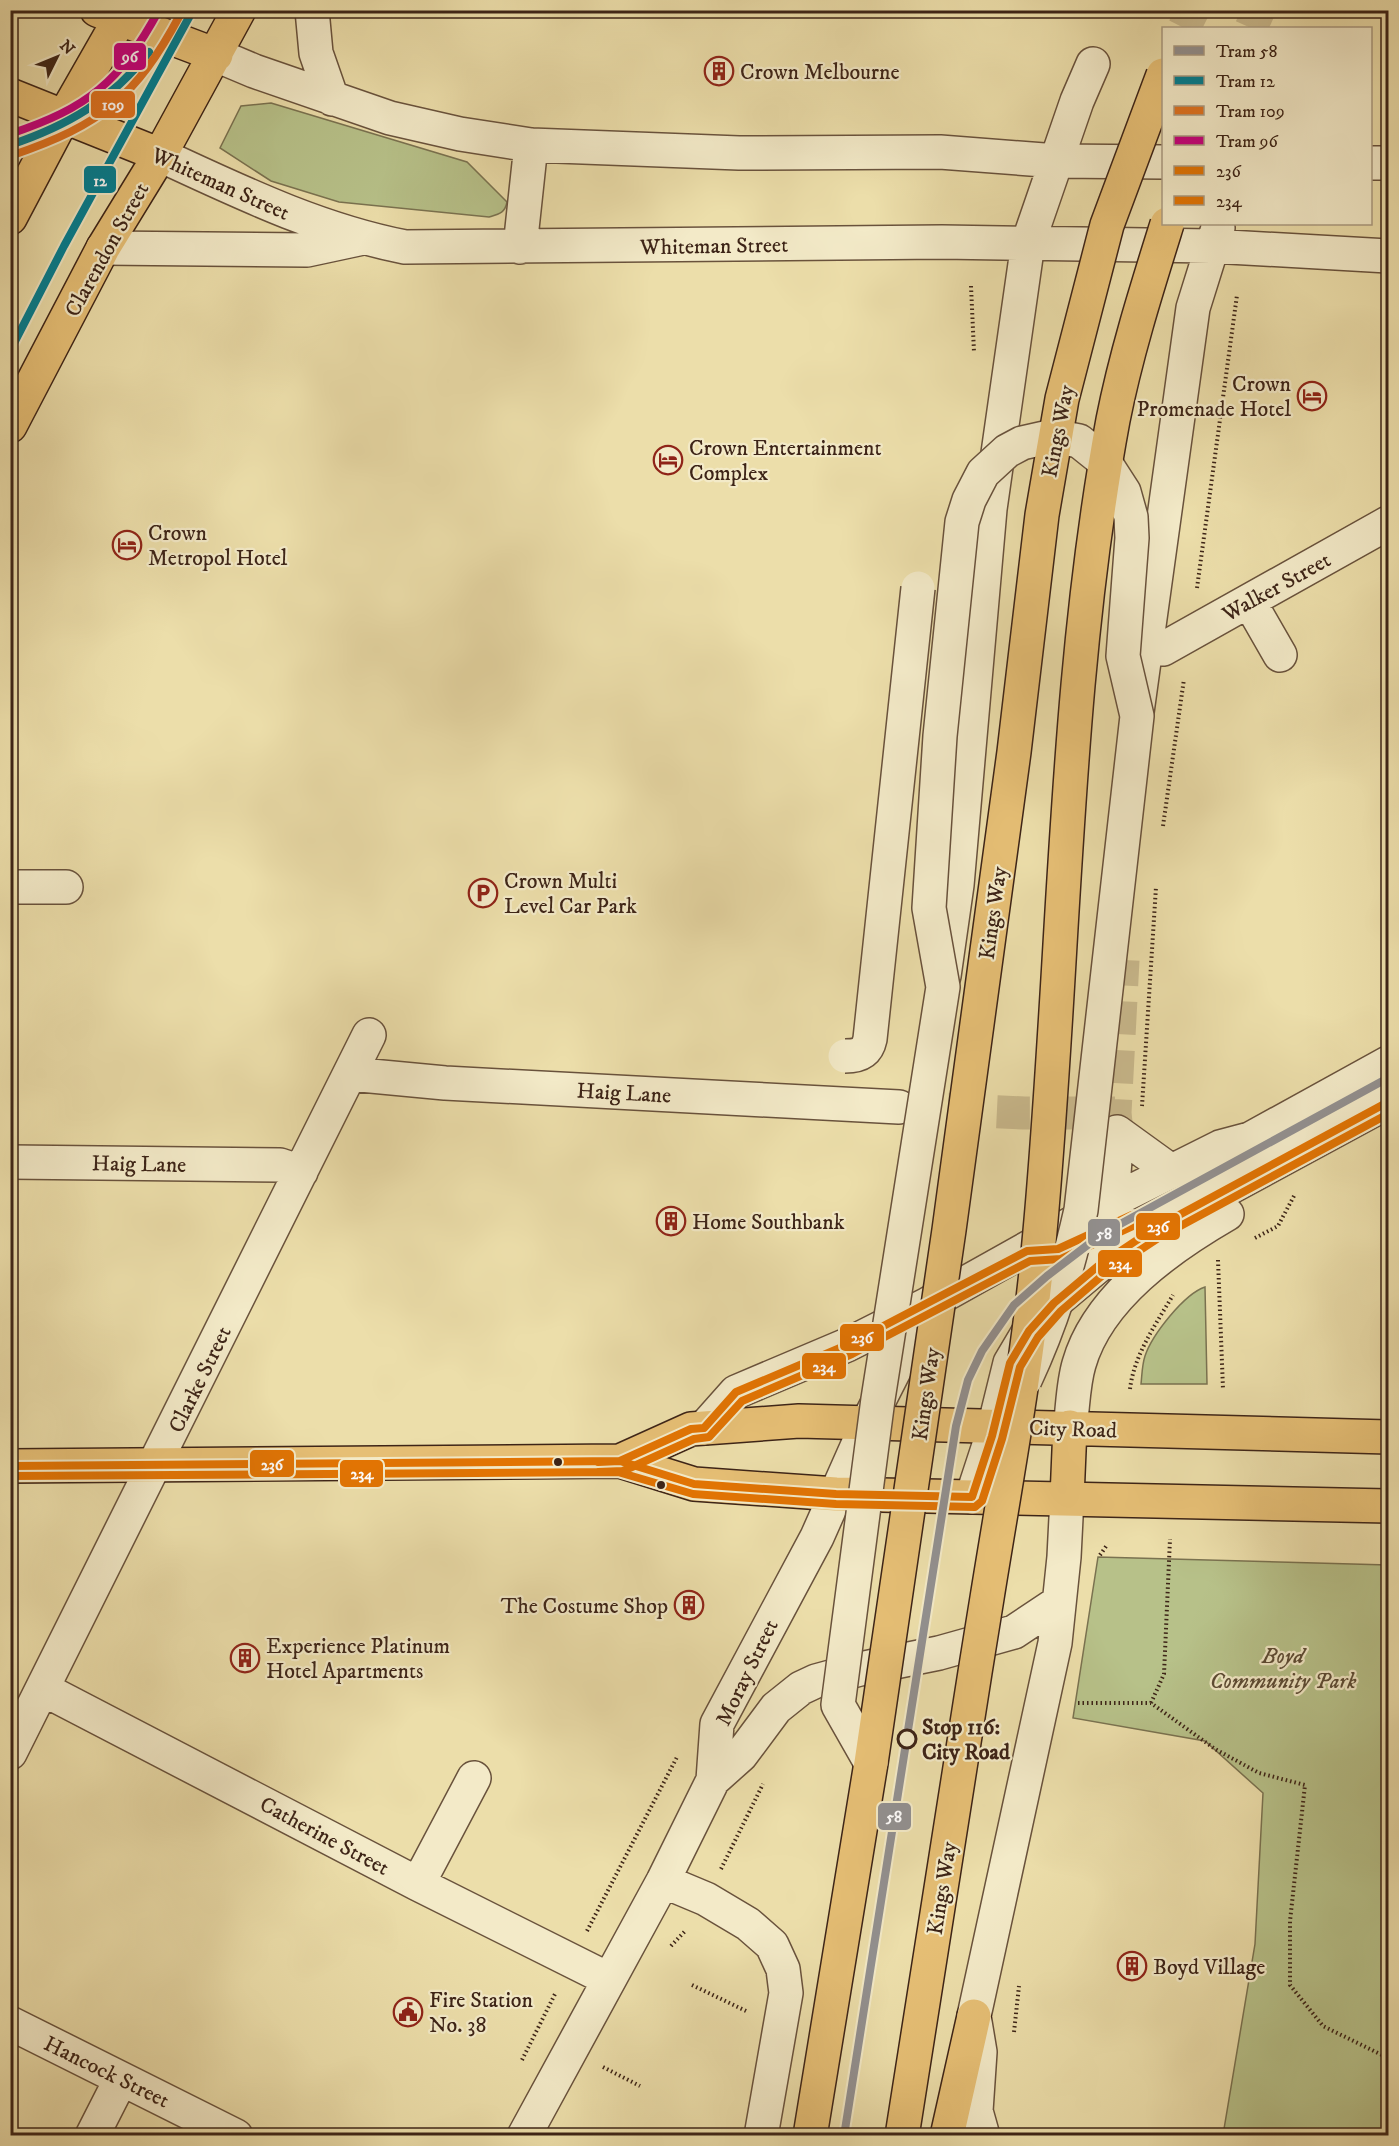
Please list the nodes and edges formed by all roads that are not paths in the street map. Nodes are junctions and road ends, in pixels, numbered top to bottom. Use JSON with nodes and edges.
{"nodes":[{"id":1,"x":239,"y":10,"type":"edge"},
{"id":2,"x":312,"y":10,"type":"edge"},
{"id":3,"x":114,"y":13,"type":"edge"},
{"id":4,"x":216,"y":55,"type":"junction"},
{"id":5,"x":1093,"y":64,"type":"dead end"},
{"id":6,"x":1162,"y":78,"type":"edge"},
{"id":7,"x":10,"y":95,"type":"edge"},
{"id":8,"x":333,"y":99,"type":"junction"},
{"id":9,"x":64,"y":117,"type":"junction"},
{"id":10,"x":531,"y":145,"type":"junction"},
{"id":11,"x":160,"y":155,"type":"junction"},
{"id":12,"x":1057,"y":161,"type":"junction"},
{"id":13,"x":1162,"y":162,"type":"edge"},
{"id":14,"x":1372,"y":163,"type":"edge"},
{"id":15,"x":1389,"y":163,"type":"edge"},
{"id":16,"x":15,"y":204,"type":"edge"},
{"id":17,"x":1167,"y":225,"type":"edge"},
{"id":18,"x":1216,"y":235,"type":"edge"},
{"id":19,"x":365,"y":238,"type":"junction"},
{"id":20,"x":1028,"y":243,"type":"junction"},
{"id":21,"x":520,"y":247,"type":"junction"},
{"id":22,"x":103,"y":248,"type":"junction"},
{"id":23,"x":1389,"y":256,"type":"edge"},
{"id":24,"x":10,"y":426,"type":"edge"},
{"id":25,"x":1389,"y":523,"type":"edge"},
{"id":26,"x":918,"y":588,"type":"dead end"},
{"id":27,"x":1249,"y":601,"type":"junction"},
{"id":28,"x":1177,"y":641,"type":"road end"},
{"id":29,"x":889,"y":648,"type":"dead end"},
{"id":30,"x":948,"y":654,"type":"junction"},
{"id":31,"x":1280,"y":655,"type":"dead end"},
{"id":32,"x":1137,"y":716,"type":"junction"},
{"id":33,"x":10,"y":887,"type":"edge"},
{"id":34,"x":66,"y":887,"type":"dead end"},
{"id":35,"x":943,"y":987,"type":"junction"},
{"id":36,"x":369,"y":1035,"type":"dead end"},
{"id":37,"x":845,"y":1056,"type":"dead end"},
{"id":38,"x":1389,"y":1063,"type":"edge"},
{"id":39,"x":351,"y":1074,"type":"junction"},
{"id":40,"x":1389,"y":1076,"type":"edge"},
{"id":41,"x":1389,"y":1102,"type":"edge"},
{"id":42,"x":899,"y":1107,"type":"tunnel mouth"},
{"id":43,"x":1389,"y":1124,"type":"edge"},
{"id":44,"x":10,"y":1162,"type":"edge"},
{"id":45,"x":1171,"y":1171,"type":"junction"},
{"id":46,"x":302,"y":1172,"type":"junction"},
{"id":47,"x":1112,"y":1202,"type":"junction"},
{"id":48,"x":1027,"y":1251,"type":"junction"},
{"id":49,"x":928,"y":1304,"type":"junction"},
{"id":50,"x":1020,"y":1391,"type":"junction"},
{"id":51,"x":868,"y":1422,"type":"junction"},
{"id":52,"x":994,"y":1425,"type":"junction"},
{"id":53,"x":1070,"y":1427,"type":"junction"},
{"id":54,"x":704,"y":1428,"type":"junction"},
{"id":55,"x":1389,"y":1437,"type":"edge"},
{"id":56,"x":620,"y":1461,"type":"junction"},
{"id":57,"x":10,"y":1466,"type":"edge"},
{"id":58,"x":155,"y":1466,"type":"junction"},
{"id":59,"x":836,"y":1494,"type":"junction"},
{"id":60,"x":972,"y":1497,"type":"junction"},
{"id":61,"x":1067,"y":1498,"type":"junction"},
{"id":62,"x":1389,"y":1506,"type":"edge"},
{"id":63,"x":1059,"y":1602,"type":"junction"},
{"id":64,"x":43,"y":1689,"type":"junction"},
{"id":65,"x":10,"y":1754,"type":"edge"},
{"id":66,"x":872,"y":1763,"type":"junction"},
{"id":67,"x":474,"y":1778,"type":"dead end"},
{"id":68,"x":713,"y":1780,"type":"junction"},
{"id":69,"x":663,"y":1881,"type":"junction"},
{"id":70,"x":418,"y":1884,"type":"junction"},
{"id":71,"x":608,"y":1979,"type":"junction"},
{"id":72,"x":974,"y":2016,"type":"junction"},
{"id":73,"x":10,"y":2023,"type":"edge"},
{"id":74,"x":121,"y":2079,"type":"junction"},
{"id":75,"x":92,"y":2136,"type":"edge"},
{"id":76,"x":236,"y":2136,"type":"edge"},
{"id":77,"x":524,"y":2136,"type":"edge"},
{"id":78,"x":761,"y":2136,"type":"edge"},
{"id":79,"x":810,"y":2136,"type":"edge"},
{"id":80,"x":902,"y":2136,"type":"edge"},
{"id":81,"x":947,"y":2136,"type":"edge"},
{"id":82,"x":983,"y":2136,"type":"edge"}],
"edges":[{"from":1,"to":4,"type":"main road","name":"Clarendon Street"},
{"from":2,"to":8,"type":"street"},
{"from":3,"to":4,"type":"main road"},
{"from":3,"to":9,"type":"main road"},
{"from":4,"to":8,"type":"street"},
{"from":4,"to":11,"type":"main road","name":"Clarendon Street"},
{"from":5,"to":12,"type":"street","name":"Kings Way"},
{"from":6,"to":66,"type":"main road","name":"Kings Way","bridge":true},
{"from":7,"to":9,"type":"main road","name":"Whiteman Street"},
{"from":8,"to":10,"type":"street"},
{"from":9,"to":11,"type":"main road","name":"Whiteman Street"},
{"from":9,"to":16,"type":"main road"},
{"from":10,"to":12,"type":"street"},
{"from":10,"to":21,"type":"street"},
{"from":11,"to":19,"type":"street","name":"Whiteman Street"},
{"from":11,"to":22,"type":"main road","name":"Clarendon Street"},
{"from":12,"to":13,"type":"street"},
{"from":12,"to":20,"type":"street","name":"Kings Way"},
{"from":14,"to":15,"type":"street"},
{"from":17,"to":50,"type":"main road","name":"Kings Way","bridge":true},
{"from":18,"to":20,"type":"street","name":"Whiteman Street"},
{"from":18,"to":23,"type":"street","name":"Whiteman Street"},
{"from":18,"to":32,"type":"street","name":"Kings Way"},
{"from":19,"to":21,"type":"street","name":"Whiteman Street"},
{"from":19,"to":22,"type":"street"},
{"from":20,"to":21,"type":"street","name":"Whiteman Street"},
{"from":20,"to":35,"type":"street","name":"Kings Way"},
{"from":22,"to":24,"type":"main road","name":"Clarendon Street"},
{"from":25,"to":27,"type":"street","name":"Walker Street"},
{"from":26,"to":37,"type":"street","bridge":true},
{"from":27,"to":28,"type":"street","name":"Walker Street"},
{"from":27,"to":31,"type":"street"},
{"from":29,"to":30,"type":"street"},
{"from":30,"to":32,"type":"street","bridge":true},
{"from":30,"to":35,"type":"street","bridge":true},
{"from":32,"to":50,"type":"street","name":"Kings Way","bridge":true},
{"from":33,"to":34,"type":"street"},
{"from":35,"to":66,"type":"street","name":"Kings Way","bridge":true},
{"from":36,"to":39,"type":"street","name":"Clarke Street"},
{"from":38,"to":45,"type":"street"},
{"from":39,"to":42,"type":"street","name":"Haig Lane"},
{"from":39,"to":46,"type":"street","name":"Clarke Street"},
{"from":40,"to":48,"type":"street"},
{"from":41,"to":52,"type":"street"},
{"from":43,"to":53,"type":"street"},
{"from":44,"to":46,"type":"street","name":"Haig Lane"},
{"from":45,"to":47,"type":"street"},
{"from":45,"to":47,"type":"street"},
{"from":46,"to":58,"type":"street","name":"Clarke Street"},
{"from":47,"to":48,"type":"street"},
{"from":48,"to":49,"type":"street"},
{"from":49,"to":51,"type":"street","name":"Moray Street"},
{"from":49,"to":54,"type":"street"},
{"from":50,"to":80,"type":"main road","name":"Kings Way","bridge":true},
{"from":51,"to":52,"type":"main road","name":"City Road"},
{"from":51,"to":54,"type":"main road","name":"City Road"},
{"from":51,"to":59,"type":"street","name":"Moray Street"},
{"from":52,"to":53,"type":"main road","name":"City Road"},
{"from":52,"to":60,"type":"street"},
{"from":53,"to":55,"type":"main road","name":"City Road"},
{"from":53,"to":61,"type":"main road"},
{"from":54,"to":56,"type":"main road","name":"City Road"},
{"from":56,"to":58,"type":"main road","name":"City Road"},
{"from":56,"to":59,"type":"main road","name":"City Road"},
{"from":57,"to":58,"type":"main road","name":"City Road"},
{"from":58,"to":64,"type":"street","name":"Clarke Street"},
{"from":59,"to":60,"type":"main road","name":"City Road"},
{"from":59,"to":68,"type":"street","name":"Moray Street"},
{"from":60,"to":61,"type":"main road","name":"City Road"},
{"from":61,"to":62,"type":"main road","name":"City Road"},
{"from":61,"to":63,"type":"street"},
{"from":63,"to":68,"type":"street"},
{"from":63,"to":72,"type":"street"},
{"from":64,"to":65,"type":"street","name":"Clarke Street"},
{"from":64,"to":70,"type":"street","name":"Catherine Street"},
{"from":66,"to":79,"type":"main road","name":"Kings Way","bridge":true},
{"from":67,"to":70,"type":"street"},
{"from":68,"to":69,"type":"street","name":"Moray Street"},
{"from":69,"to":71,"type":"street","name":"Moray Street"},
{"from":69,"to":78,"type":"street"},
{"from":70,"to":71,"type":"street","name":"Catherine Street"},
{"from":71,"to":77,"type":"street","name":"Moray Street"},
{"from":72,"to":81,"type":"main road"},
{"from":72,"to":82,"type":"street"},
{"from":73,"to":74,"type":"street","name":"Hancock Street"},
{"from":74,"to":75,"type":"street"},
{"from":74,"to":76,"type":"street","name":"Hancock Street"}]}
